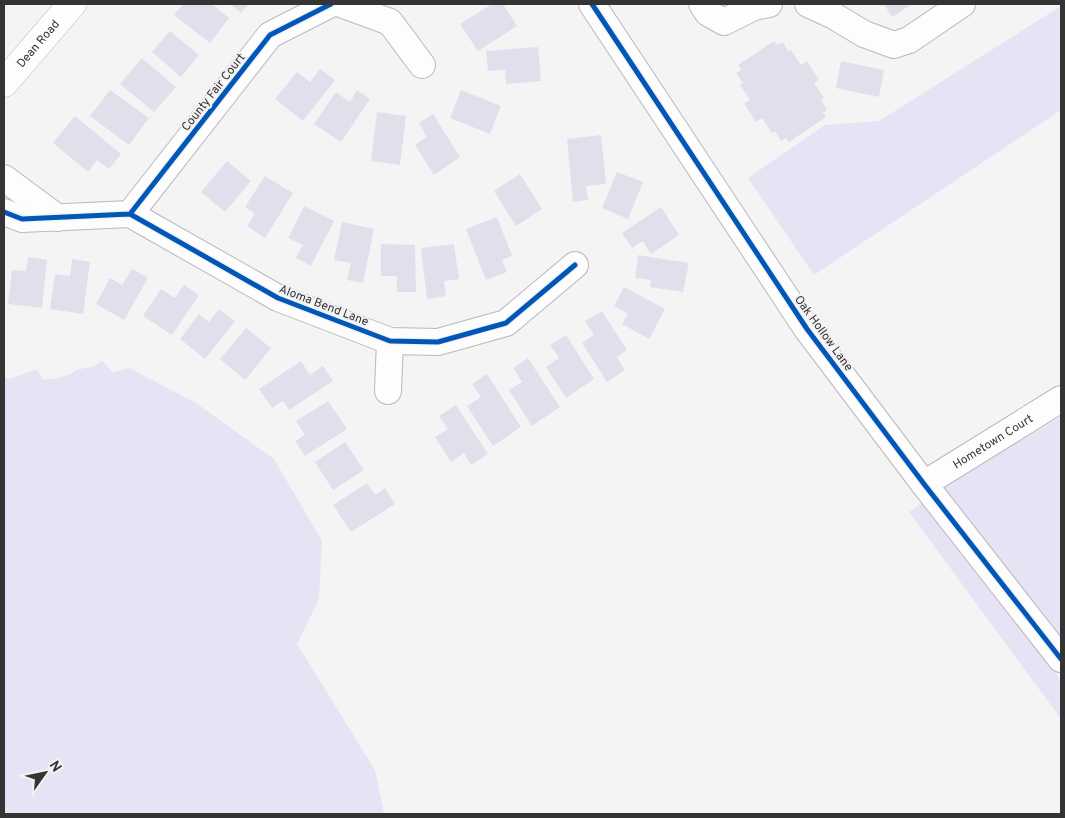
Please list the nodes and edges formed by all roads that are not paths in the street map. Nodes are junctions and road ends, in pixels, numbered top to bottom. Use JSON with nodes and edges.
{"nodes":[{"id":1,"x":72,"y":4,"type":"edge"},
{"id":2,"x":331,"y":4,"type":"edge"},
{"id":3,"x":342,"y":4,"type":"edge"},
{"id":4,"x":592,"y":4,"type":"edge"},
{"id":5,"x":702,"y":4,"type":"edge"},
{"id":6,"x":769,"y":4,"type":"edge"},
{"id":7,"x":808,"y":4,"type":"edge"},
{"id":8,"x":962,"y":4,"type":"edge"},
{"id":9,"x":422,"y":65,"type":"dead end"},
{"id":10,"x":4,"y":83,"type":"edge"},
{"id":11,"x":4,"y":178,"type":"edge"},
{"id":12,"x":4,"y":212,"type":"edge"},
{"id":13,"x":130,"y":214,"type":"junction"},
{"id":14,"x":58,"y":218,"type":"junction"},
{"id":15,"x":575,"y":265,"type":"dead end"},
{"id":16,"x":390,"y":341,"type":"junction"},
{"id":17,"x":388,"y":391,"type":"dead end"},
{"id":18,"x":1061,"y":399,"type":"edge"},
{"id":19,"x":924,"y":484,"type":"junction"},
{"id":20,"x":1061,"y":659,"type":"edge"}],
"edges":[{"from":1,"to":10,"type":"main road","name":"Dean Road"},
{"from":2,"to":13,"type":"street","name":"County Fair Court"},
{"from":3,"to":9,"type":"street"},
{"from":4,"to":19,"type":"street","name":"Oak Hollow Lane"},
{"from":5,"to":6,"type":"street"},
{"from":7,"to":8,"type":"street"},
{"from":11,"to":14,"type":"street"},
{"from":12,"to":14,"type":"street"},
{"from":13,"to":14,"type":"street"},
{"from":13,"to":16,"type":"street","name":"Aloma Bend Lane"},
{"from":15,"to":16,"type":"street","name":"Aloma Bend Lane"},
{"from":16,"to":17,"type":"street"},
{"from":18,"to":19,"type":"street","name":"Hometown Court"},
{"from":19,"to":20,"type":"street","name":"Oak Hollow Lane"}]}
